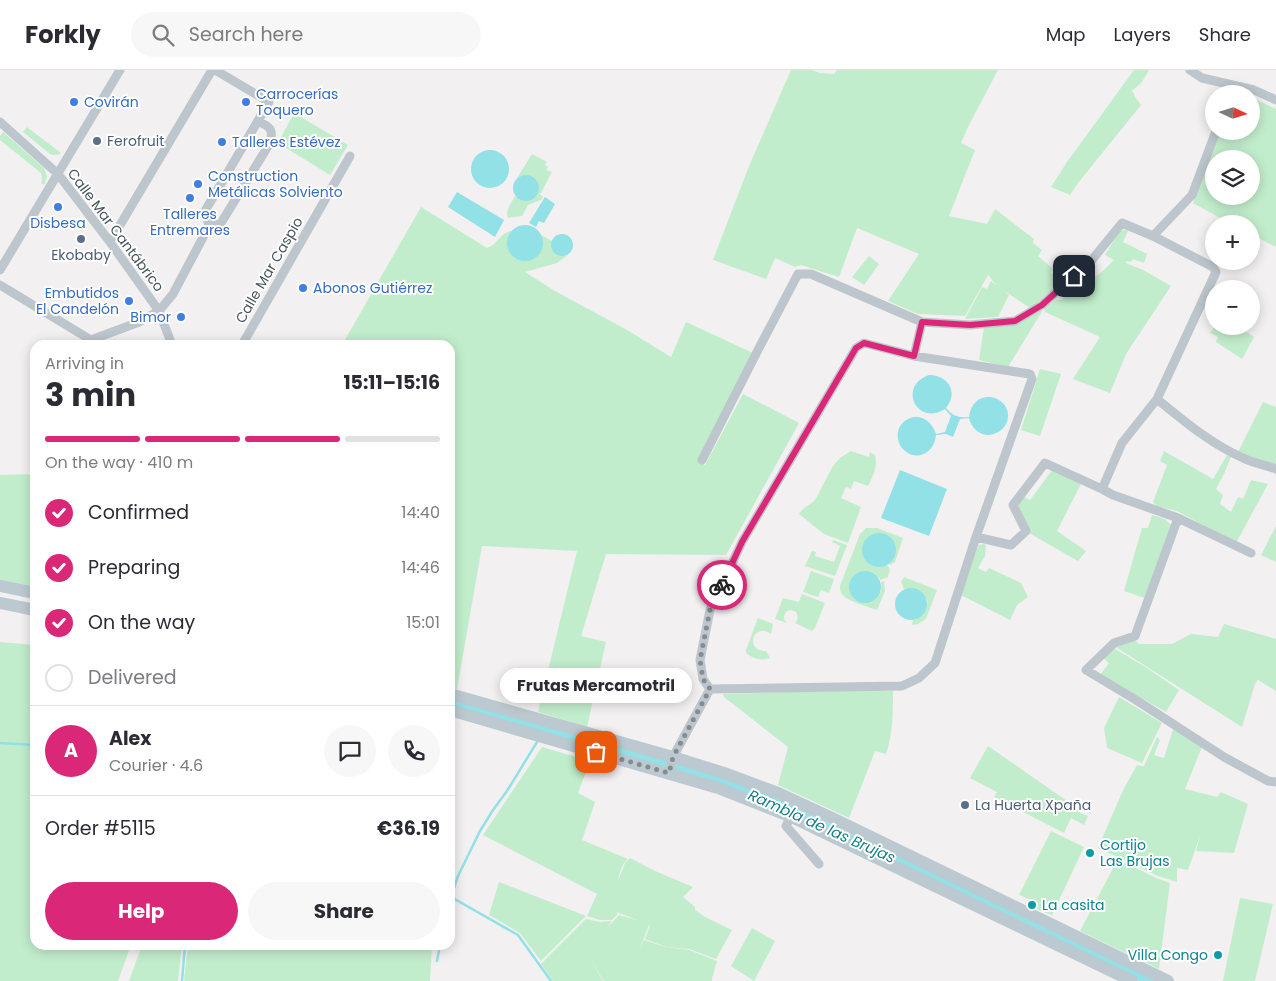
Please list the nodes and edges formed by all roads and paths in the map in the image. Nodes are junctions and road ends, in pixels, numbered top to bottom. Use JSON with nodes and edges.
{"nodes":[{"id":1,"x":120,"y":70,"type":"edge"},
{"id":2,"x":214,"y":70,"type":"edge"},
{"id":3,"x":1190,"y":70,"type":"edge"},
{"id":4,"x":1219,"y":85,"type":"edge"},
{"id":5,"x":1260,"y":93,"type":"edge"},
{"id":6,"x":1276,"y":100,"type":"edge"},
{"id":7,"x":258,"y":121,"type":"junction"},
{"id":8,"x":0,"y":122,"type":"edge"},
{"id":9,"x":1213,"y":140,"type":"edge"},
{"id":10,"x":350,"y":156,"type":"dead end"},
{"id":11,"x":58,"y":174,"type":"junction"},
{"id":12,"x":210,"y":226,"type":"junction"},
{"id":13,"x":1153,"y":236,"type":"junction"},
{"id":14,"x":110,"y":242,"type":"junction"},
{"id":15,"x":0,"y":270,"type":"edge"},
{"id":16,"x":0,"y":285,"type":"edge"},
{"id":17,"x":159,"y":311,"type":"junction"},
{"id":18,"x":922,"y":322,"type":"junction"},
{"id":19,"x":87,"y":340,"type":"edge"},
{"id":20,"x":99,"y":340,"type":"edge"},
{"id":21,"x":170,"y":340,"type":"edge"},
{"id":22,"x":245,"y":340,"type":"edge"},
{"id":23,"x":914,"y":356,"type":"junction"},
{"id":24,"x":1157,"y":399,"type":"junction"},
{"id":25,"x":702,"y":460,"type":"dead end"},
{"id":26,"x":1276,"y":469,"type":"edge"},
{"id":27,"x":1102,"y":489,"type":"junction"},
{"id":28,"x":1178,"y":518,"type":"junction"},
{"id":29,"x":976,"y":537,"type":"junction"},
{"id":30,"x":1251,"y":554,"type":"dead end"},
{"id":31,"x":0,"y":586,"type":"edge"},
{"id":32,"x":30,"y":592,"type":"edge"},
{"id":33,"x":0,"y":603,"type":"edge"},
{"id":34,"x":30,"y":609,"type":"edge"},
{"id":35,"x":710,"y":689,"type":"junction"},
{"id":36,"x":455,"y":695,"type":"edge"},
{"id":37,"x":455,"y":711,"type":"edge"},
{"id":38,"x":673,"y":758,"type":"junction"},
{"id":39,"x":669,"y":772,"type":"junction"},
{"id":40,"x":1276,"y":782,"type":"edge"},
{"id":41,"x":791,"y":816,"type":"junction"},
{"id":42,"x":819,"y":864,"type":"dead end"},
{"id":43,"x":1132,"y":981,"type":"edge"},
{"id":44,"x":1168,"y":981,"type":"edge"}],
"edges":[{"from":1,"to":11,"type":"street"},
{"from":2,"to":7,"type":"street"},
{"from":2,"to":14,"type":"street"},
{"from":3,"to":4,"type":"street"},
{"from":5,"to":6,"type":"street"},
{"from":7,"to":12,"type":"street"},
{"from":7,"to":12,"type":"street"},
{"from":8,"to":11,"type":"street","name":"Calle Mar Cantábrico"},
{"from":9,"to":13,"type":"street"},
{"from":10,"to":22,"type":"street","name":"Calle Mar Caspio"},
{"from":11,"to":14,"type":"street","name":"Calle Mar Cantábrico"},
{"from":11,"to":15,"type":"street"},
{"from":12,"to":17,"type":"street"},
{"from":13,"to":18,"type":"street"},
{"from":13,"to":24,"type":"street"},
{"from":14,"to":17,"type":"street","name":"Calle Mar Cantábrico"},
{"from":16,"to":19,"type":"street"},
{"from":17,"to":20,"type":"street"},
{"from":17,"to":21,"type":"street","name":"Calle Mar Cantábrico"},
{"from":18,"to":23,"type":"street"},
{"from":18,"to":25,"type":"street"},
{"from":23,"to":29,"type":"street"},
{"from":23,"to":35,"type":"street"},
{"from":24,"to":26,"type":"street"},
{"from":24,"to":27,"type":"street"},
{"from":27,"to":28,"type":"street"},
{"from":27,"to":29,"type":"street"},
{"from":28,"to":30,"type":"street"},
{"from":28,"to":40,"type":"street"},
{"from":29,"to":35,"type":"street"},
{"from":31,"to":32,"type":"street"},
{"from":33,"to":34,"type":"street"},
{"from":35,"to":38,"type":"street"},
{"from":36,"to":38,"type":"street"},
{"from":37,"to":39,"type":"street"},
{"from":38,"to":39,"type":"street"},
{"from":38,"to":44,"type":"street"},
{"from":39,"to":41,"type":"street"},
{"from":41,"to":42,"type":"street"},
{"from":41,"to":43,"type":"street"}]}
